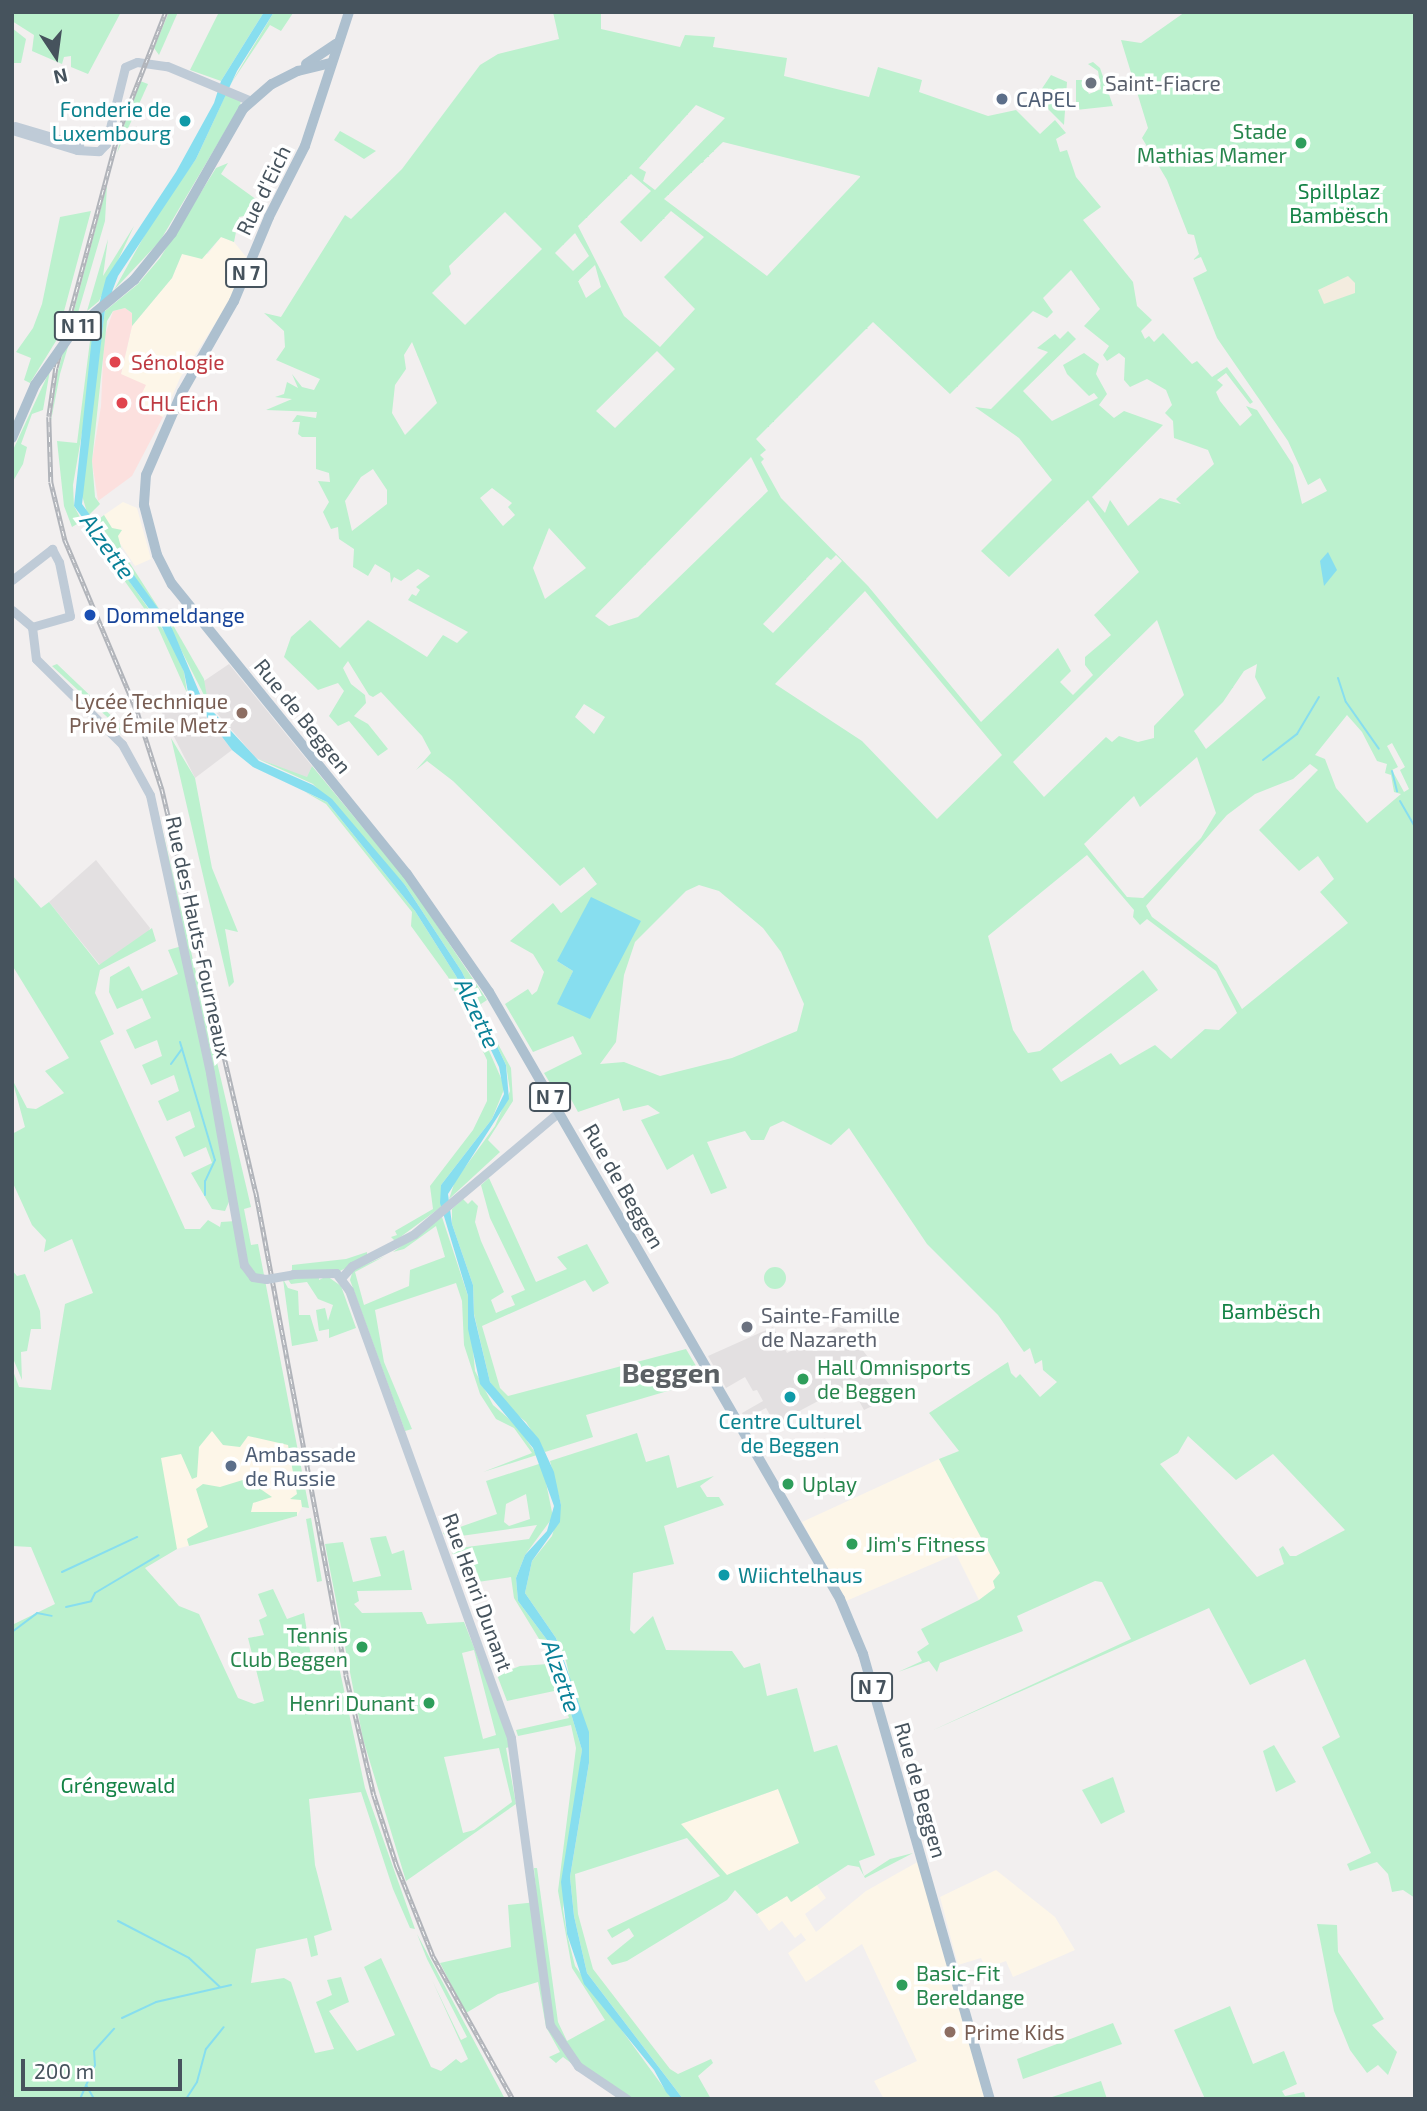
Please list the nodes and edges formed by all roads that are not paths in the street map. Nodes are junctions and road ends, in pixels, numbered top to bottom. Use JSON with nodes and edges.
{"nodes":[{"id":1,"x":349,"y":12,"type":"edge"},
{"id":2,"x":336,"y":44,"type":"junction"},
{"id":3,"x":316,"y":58,"type":"junction"},
{"id":4,"x":331,"y":63,"type":"junction"},
{"id":5,"x":298,"y":71,"type":"junction"},
{"id":6,"x":251,"y":101,"type":"junction"},
{"id":7,"x":12,"y":128,"type":"edge"},
{"id":8,"x":12,"y":438,"type":"edge"},
{"id":9,"x":158,"y":441,"type":"joint"},
{"id":10,"x":12,"y":580,"type":"edge"},
{"id":11,"x":12,"y":610,"type":"edge"},
{"id":12,"x":32,"y":627,"type":"junction"},
{"id":13,"x":559,"y":1112,"type":"junction"},
{"id":14,"x":342,"y":1277,"type":"junction"},
{"id":15,"x":627,"y":2099,"type":"edge"},
{"id":16,"x":990,"y":2099,"type":"edge"}],
"edges":[{"from":1,"to":2,"type":"main road","number":"N 7"},
{"from":2,"to":3,"type":"main road","number":"N 11"},
{"from":2,"to":4,"type":"main road","number":"N 7"},
{"from":3,"to":4,"type":"main road"},
{"from":3,"to":5,"type":"main road","number":"N 11"},
{"from":4,"to":5,"type":"main road","number":"N 11"},
{"from":4,"to":9,"type":"main road","name":"Rue d'Eich","number":"N 7"},
{"from":5,"to":6,"type":"main road","number":"N 11"},
{"from":6,"to":7,"type":"main road"},
{"from":6,"to":8,"type":"main road","number":"N 11","bridge":true},
{"from":9,"to":13,"type":"main road","name":"Rue de Beggen","number":"N 7"},
{"from":10,"to":12,"type":"main road"},
{"from":11,"to":12,"type":"main road"},
{"from":12,"to":14,"type":"main road","name":"Rue des Hauts-Fourneaux","bridge":true},
{"from":13,"to":14,"type":"main road"},
{"from":13,"to":16,"type":"main road","name":"Rue de Beggen","number":"N 7"},
{"from":14,"to":15,"type":"main road","name":"Rue Henri Dunant"}]}
